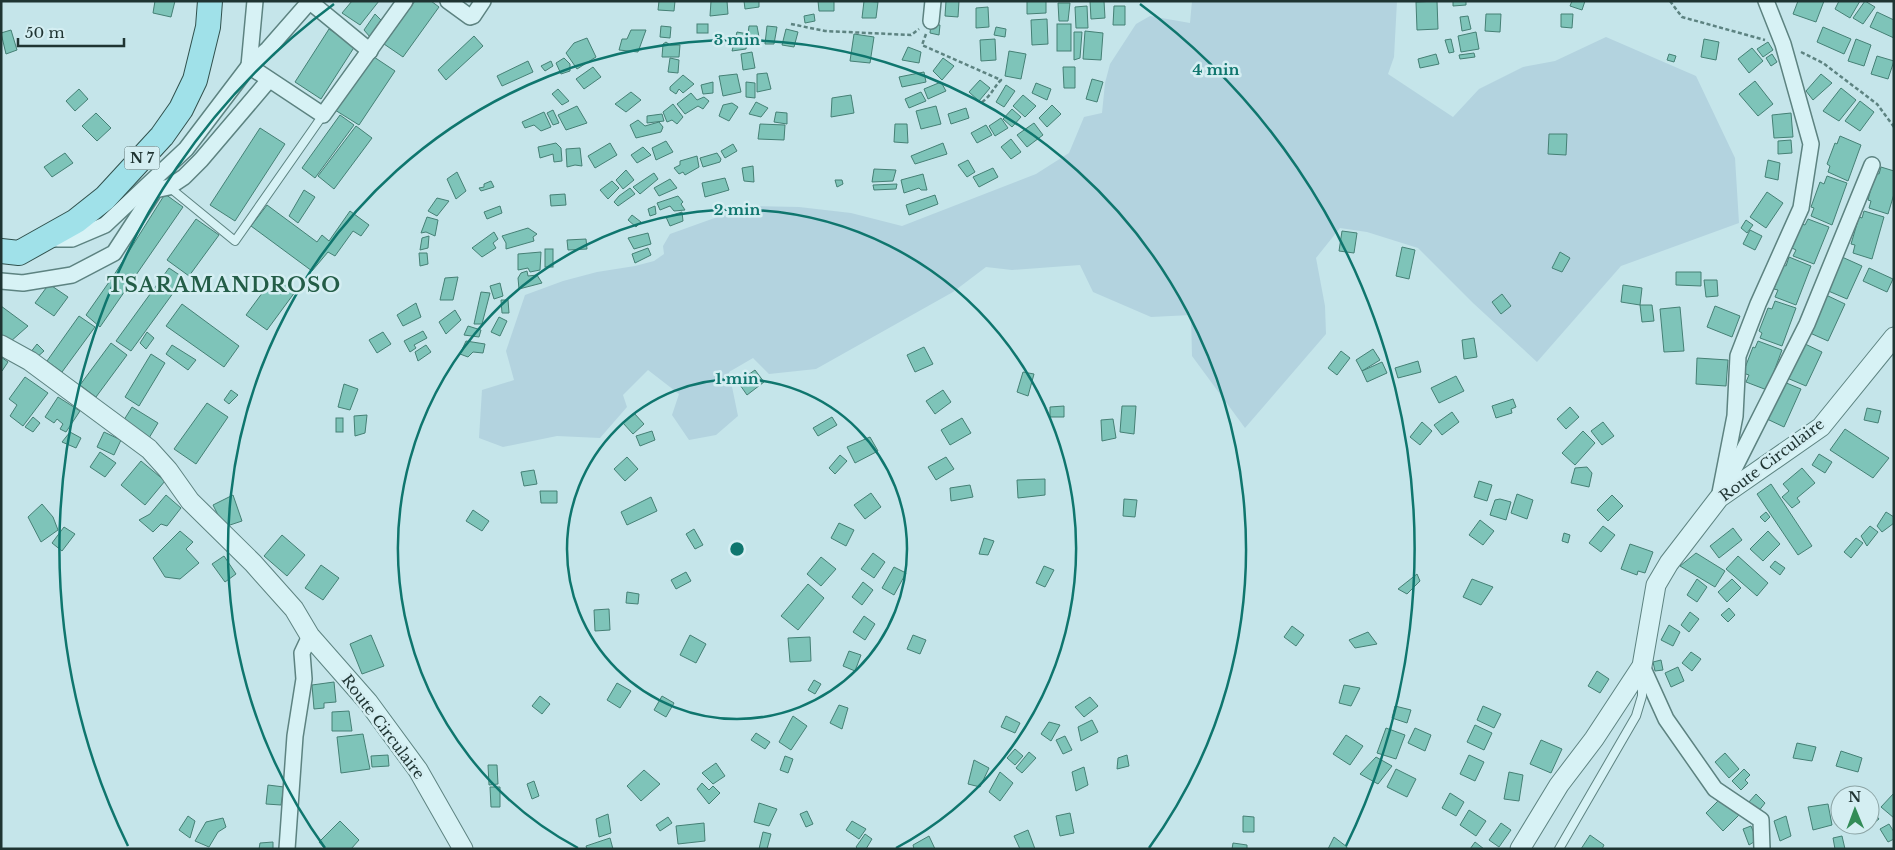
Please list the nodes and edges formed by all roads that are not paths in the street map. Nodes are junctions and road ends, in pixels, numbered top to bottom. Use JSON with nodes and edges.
{"nodes":[{"id":1,"x":210,"y":1,"type":"edge"},
{"id":2,"x":255,"y":1,"type":"edge"},
{"id":3,"x":309,"y":1,"type":"edge"},
{"id":4,"x":405,"y":1,"type":"edge"},
{"id":5,"x":448,"y":1,"type":"edge"},
{"id":6,"x":483,"y":1,"type":"edge"},
{"id":7,"x":933,"y":1,"type":"edge"},
{"id":8,"x":1766,"y":1,"type":"edge"},
{"id":9,"x":931,"y":21,"type":"road end"},
{"id":10,"x":370,"y":50,"type":"junction"},
{"id":11,"x":249,"y":66,"type":"junction"},
{"id":12,"x":269,"y":80,"type":"junction"},
{"id":13,"x":323,"y":115,"type":"junction"},
{"id":14,"x":1872,"y":165,"type":"dead end"},
{"id":15,"x":169,"y":187,"type":"junction"},
{"id":16,"x":44,"y":240,"type":"junction"},
{"id":17,"x":1,"y":251,"type":"edge"},
{"id":18,"x":1,"y":281,"type":"edge"},
{"id":19,"x":1894,"y":337,"type":"edge"},
{"id":20,"x":1,"y":346,"type":"edge"},
{"id":21,"x":1719,"y":498,"type":"junction"},
{"id":22,"x":310,"y":636,"type":"junction"},
{"id":23,"x":1642,"y":666,"type":"junction"},
{"id":24,"x":287,"y":849,"type":"edge"},
{"id":25,"x":463,"y":849,"type":"edge"},
{"id":26,"x":1520,"y":849,"type":"edge"},
{"id":27,"x":1559,"y":849,"type":"edge"},
{"id":28,"x":1762,"y":849,"type":"edge"}],
"edges":[{"from":1,"to":16,"type":"main road","number":"N 7"},
{"from":2,"to":11,"type":"street"},
{"from":3,"to":10,"type":"street"},
{"from":3,"to":11,"type":"street"},
{"from":4,"to":10,"type":"street"},
{"from":5,"to":6,"type":"street"},
{"from":7,"to":9,"type":"street"},
{"from":8,"to":21,"type":"street"},
{"from":10,"to":13,"type":"street"},
{"from":11,"to":12,"type":"street"},
{"from":11,"to":16,"type":"street"},
{"from":12,"to":13,"type":"street"},
{"from":12,"to":15,"type":"street"},
{"from":13,"to":15,"type":"lane"},
{"from":14,"to":21,"type":"street"},
{"from":15,"to":18,"type":"street"},
{"from":16,"to":17,"type":"main road","number":"N 7"},
{"from":19,"to":21,"type":"street","name":"Route Circulaire"},
{"from":20,"to":22,"type":"street","name":"Route Circulaire"},
{"from":21,"to":23,"type":"street","name":"Route Circulaire"},
{"from":22,"to":24,"type":"street"},
{"from":22,"to":25,"type":"street","name":"Route Circulaire"},
{"from":23,"to":26,"type":"street","name":"Route Circulaire"},
{"from":23,"to":27,"type":"lane"},
{"from":23,"to":28,"type":"street"}]}
